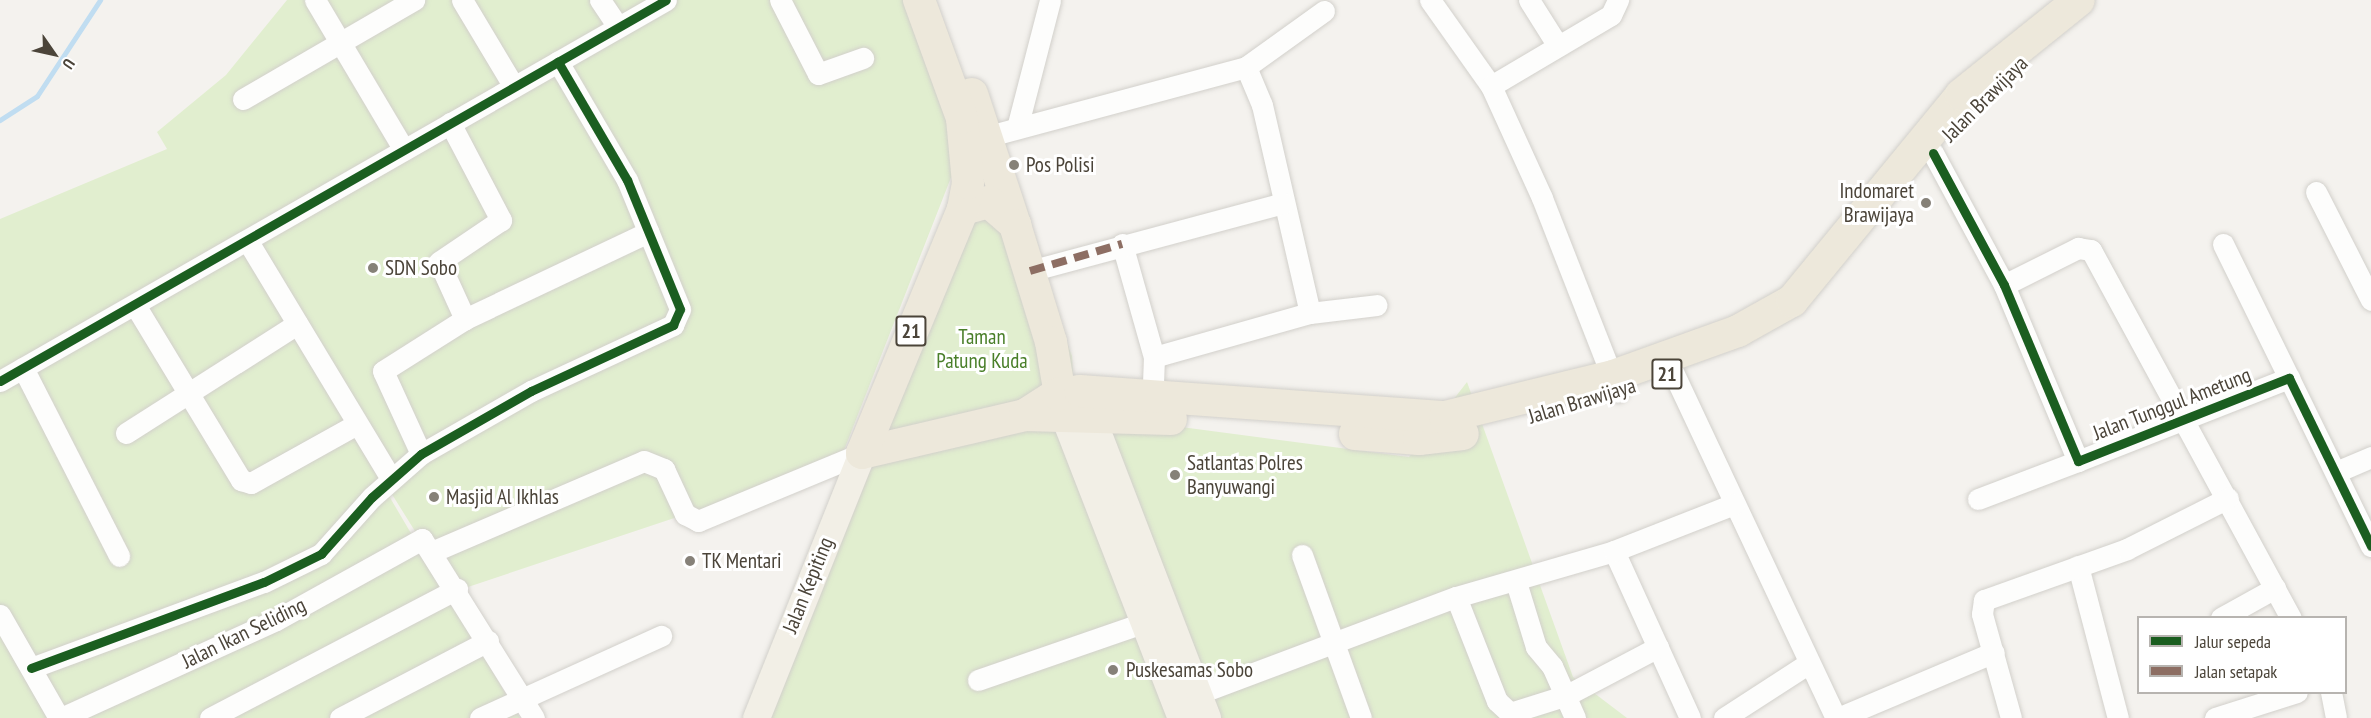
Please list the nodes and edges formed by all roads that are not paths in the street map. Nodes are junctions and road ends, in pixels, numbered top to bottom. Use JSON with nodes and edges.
{"nodes":[{"id":1,"x":315,"y":0,"type":"edge"},
{"id":2,"x":414,"y":0,"type":"edge"},
{"id":3,"x":462,"y":0,"type":"edge"},
{"id":4,"x":600,"y":0,"type":"edge"},
{"id":5,"x":666,"y":0,"type":"edge"},
{"id":6,"x":780,"y":0,"type":"edge"},
{"id":7,"x":919,"y":0,"type":"edge"},
{"id":8,"x":939,"y":0,"type":"edge"},
{"id":9,"x":1050,"y":0,"type":"edge"},
{"id":10,"x":1430,"y":0,"type":"edge"},
{"id":11,"x":1529,"y":0,"type":"edge"},
{"id":12,"x":1618,"y":0,"type":"edge"},
{"id":13,"x":2079,"y":0,"type":"edge"},
{"id":14,"x":2102,"y":0,"type":"edge"},
{"id":15,"x":1324,"y":10,"type":"dead end"},
{"id":16,"x":618,"y":27,"type":"junction"},
{"id":17,"x":339,"y":44,"type":"junction"},
{"id":18,"x":1558,"y":46,"type":"junction"},
{"id":19,"x":863,"y":58,"type":"dead end"},
{"id":20,"x":558,"y":62,"type":"junction"},
{"id":21,"x":1246,"y":67,"type":"junction"},
{"id":22,"x":1491,"y":86,"type":"junction"},
{"id":23,"x":514,"y":87,"type":"junction"},
{"id":24,"x":243,"y":99,"type":"dead end"},
{"id":25,"x":450,"y":123,"type":"junction"},
{"id":26,"x":1003,"y":132,"type":"junction"},
{"id":27,"x":404,"y":150,"type":"junction"},
{"id":28,"x":1933,"y":153,"type":"junction"},
{"id":29,"x":2316,"y":192,"type":"dead end"},
{"id":30,"x":1283,"y":203,"type":"junction"},
{"id":31,"x":963,"y":209,"type":"junction"},
{"id":32,"x":1015,"y":225,"type":"junction"},
{"id":33,"x":648,"y":232,"type":"junction"},
{"id":34,"x":247,"y":240,"type":"junction"},
{"id":35,"x":1122,"y":244,"type":"junction"},
{"id":36,"x":2223,"y":244,"type":"dead end"},
{"id":37,"x":1030,"y":271,"type":"junction"},
{"id":38,"x":2004,"y":285,"type":"junction"},
{"id":39,"x":2371,"y":300,"type":"edge"},
{"id":40,"x":1377,"y":304,"type":"dead end"},
{"id":41,"x":135,"y":305,"type":"junction"},
{"id":42,"x":1310,"y":313,"type":"junction"},
{"id":43,"x":465,"y":319,"type":"junction"},
{"id":44,"x":297,"y":324,"type":"junction"},
{"id":45,"x":1154,"y":357,"type":"junction"},
{"id":46,"x":23,"y":368,"type":"junction"},
{"id":47,"x":1673,"y":372,"type":"junction"},
{"id":48,"x":2289,"y":378,"type":"junction"},
{"id":49,"x":0,"y":381,"type":"edge"},
{"id":50,"x":1616,"y":384,"type":"junction"},
{"id":51,"x":188,"y":394,"type":"junction"},
{"id":52,"x":1073,"y":406,"type":"junction"},
{"id":53,"x":1152,"y":409,"type":"junction"},
{"id":54,"x":2186,"y":419,"type":"junction"},
{"id":55,"x":357,"y":424,"type":"junction"},
{"id":56,"x":126,"y":433,"type":"dead end"},
{"id":57,"x":862,"y":453,"type":"junction"},
{"id":58,"x":421,"y":454,"type":"junction"},
{"id":59,"x":2371,"y":457,"type":"edge"},
{"id":60,"x":2078,"y":460,"type":"junction"},
{"id":61,"x":2336,"y":472,"type":"junction"},
{"id":62,"x":391,"y":479,"type":"junction"},
{"id":63,"x":2228,"y":498,"type":"junction"},
{"id":64,"x":1978,"y":500,"type":"dead end"},
{"id":65,"x":1734,"y":504,"type":"junction"},
{"id":66,"x":428,"y":545,"type":"junction"},
{"id":67,"x":2371,"y":546,"type":"edge"},
{"id":68,"x":1614,"y":551,"type":"junction"},
{"id":69,"x":1302,"y":555,"type":"dead end"},
{"id":70,"x":119,"y":556,"type":"dead end"},
{"id":71,"x":2078,"y":566,"type":"junction"},
{"id":72,"x":1516,"y":582,"type":"junction"},
{"id":73,"x":2275,"y":588,"type":"junction"},
{"id":74,"x":457,"y":589,"type":"junction"},
{"id":75,"x":1456,"y":597,"type":"junction"},
{"id":76,"x":0,"y":615,"type":"edge"},
{"id":77,"x":2225,"y":616,"type":"edge"},
{"id":78,"x":2290,"y":616,"type":"edge"},
{"id":79,"x":1140,"y":624,"type":"junction"},
{"id":80,"x":661,"y":636,"type":"dead end"},
{"id":81,"x":488,"y":641,"type":"junction"},
{"id":82,"x":1335,"y":643,"type":"junction"},
{"id":83,"x":1658,"y":647,"type":"junction"},
{"id":84,"x":1994,"y":652,"type":"junction"},
{"id":85,"x":1809,"y":663,"type":"junction"},
{"id":86,"x":31,"y":668,"type":"junction"},
{"id":87,"x":978,"y":680,"type":"dead end"},
{"id":88,"x":2294,"y":694,"type":"edge"},
{"id":89,"x":2331,"y":694,"type":"edge"},
{"id":90,"x":521,"y":695,"type":"junction"},
{"id":91,"x":1567,"y":695,"type":"junction"},
{"id":92,"x":1190,"y":708,"type":"edge"},
{"id":93,"x":60,"y":718,"type":"edge"},
{"id":94,"x":210,"y":718,"type":"edge"},
{"id":95,"x":340,"y":718,"type":"edge"},
{"id":96,"x":480,"y":718,"type":"edge"},
{"id":97,"x":534,"y":718,"type":"edge"},
{"id":98,"x":756,"y":718,"type":"edge"},
{"id":99,"x":1361,"y":718,"type":"edge"},
{"id":100,"x":1575,"y":718,"type":"edge"},
{"id":101,"x":1690,"y":718,"type":"edge"},
{"id":102,"x":1724,"y":718,"type":"edge"},
{"id":103,"x":1837,"y":718,"type":"edge"},
{"id":104,"x":2010,"y":718,"type":"edge"},
{"id":105,"x":2118,"y":718,"type":"edge"},
{"id":106,"x":2219,"y":718,"type":"edge"},
{"id":107,"x":2336,"y":718,"type":"edge"}],
"edges":[{"from":1,"to":17,"type":"street"},
{"from":2,"to":17,"type":"street"},
{"from":3,"to":23,"type":"street"},
{"from":4,"to":16,"type":"street"},
{"from":5,"to":16,"type":"street"},
{"from":6,"to":19,"type":"street"},
{"from":7,"to":31,"type":"highway","number":"21"},
{"from":8,"to":26,"type":"highway"},
{"from":9,"to":26,"type":"street"},
{"from":10,"to":22,"type":"street"},
{"from":11,"to":18,"type":"street"},
{"from":12,"to":18,"type":"street"},
{"from":13,"to":50,"type":"highway","name":"Jalan Brawijaya","number":"21"},
{"from":14,"to":28,"type":"highway","name":"Jalan Brawijaya","number":"21"},
{"from":15,"to":21,"type":"street"},
{"from":16,"to":20,"type":"street"},
{"from":17,"to":24,"type":"street"},
{"from":17,"to":27,"type":"street"},
{"from":18,"to":22,"type":"street"},
{"from":20,"to":23,"type":"street"},
{"from":20,"to":33,"type":"street"},
{"from":21,"to":26,"type":"street"},
{"from":21,"to":30,"type":"street"},
{"from":22,"to":50,"type":"street"},
{"from":23,"to":25,"type":"street"},
{"from":25,"to":27,"type":"street"},
{"from":25,"to":43,"type":"street"},
{"from":26,"to":32,"type":"highway"},
{"from":27,"to":34,"type":"street"},
{"from":28,"to":38,"type":"street","name":"Jalan Tunggul Ametung"},
{"from":28,"to":47,"type":"highway","name":"Jalan Brawijaya","number":"21"},
{"from":29,"to":39,"type":"street"},
{"from":30,"to":35,"type":"street"},
{"from":30,"to":42,"type":"street"},
{"from":31,"to":32,"type":"highway"},
{"from":31,"to":57,"type":"highway","number":"21"},
{"from":32,"to":37,"type":"highway"},
{"from":33,"to":43,"type":"street"},
{"from":33,"to":58,"type":"street"},
{"from":34,"to":41,"type":"street"},
{"from":34,"to":44,"type":"street"},
{"from":35,"to":37,"type":"street"},
{"from":35,"to":45,"type":"street"},
{"from":36,"to":48,"type":"street"},
{"from":37,"to":52,"type":"highway"},
{"from":38,"to":54,"type":"street"},
{"from":38,"to":60,"type":"street","name":"Jalan Tunggul Ametung"},
{"from":40,"to":42,"type":"street"},
{"from":41,"to":46,"type":"street"},
{"from":41,"to":51,"type":"street"},
{"from":42,"to":45,"type":"street"},
{"from":43,"to":58,"type":"street"},
{"from":44,"to":51,"type":"street"},
{"from":44,"to":55,"type":"street"},
{"from":45,"to":53,"type":"street"},
{"from":46,"to":49,"type":"street"},
{"from":46,"to":70,"type":"street"},
{"from":47,"to":50,"type":"highway","name":"Jalan Brawijaya","number":"21"},
{"from":47,"to":65,"type":"street"},
{"from":48,"to":54,"type":"street","name":"Jalan Tunggul Ametung"},
{"from":48,"to":61,"type":"street"},
{"from":50,"to":53,"type":"highway","name":"Jalan Brawijaya","number":"21"},
{"from":51,"to":55,"type":"street"},
{"from":51,"to":56,"type":"street"},
{"from":52,"to":53,"type":"highway","name":"Jalan Brawijaya","number":"21"},
{"from":52,"to":57,"type":"highway","number":"21"},
{"from":52,"to":79,"type":"main road"},
{"from":52,"to":92,"type":"main road"},
{"from":54,"to":60,"type":"street","name":"Jalan Tunggul Ametung"},
{"from":54,"to":63,"type":"street"},
{"from":55,"to":62,"type":"street"},
{"from":57,"to":66,"type":"street","name":"Jalan Ikan Seliding"},
{"from":57,"to":98,"type":"main road","name":"Jalan Kepiting"},
{"from":58,"to":62,"type":"street"},
{"from":59,"to":61,"type":"street"},
{"from":60,"to":64,"type":"street"},
{"from":61,"to":67,"type":"street"},
{"from":62,"to":86,"type":"street"},
{"from":63,"to":71,"type":"street"},
{"from":63,"to":73,"type":"street"},
{"from":65,"to":68,"type":"street"},
{"from":65,"to":85,"type":"street"},
{"from":66,"to":74,"type":"street"},
{"from":66,"to":93,"type":"street","name":"Jalan Ikan Seliding"},
{"from":68,"to":72,"type":"street"},
{"from":68,"to":83,"type":"street"},
{"from":69,"to":82,"type":"street"},
{"from":71,"to":84,"type":"street"},
{"from":71,"to":105,"type":"street"},
{"from":72,"to":75,"type":"street"},
{"from":72,"to":91,"type":"street"},
{"from":73,"to":77,"type":"street"},
{"from":73,"to":78,"type":"street"},
{"from":74,"to":81,"type":"street"},
{"from":74,"to":94,"type":"street"},
{"from":75,"to":82,"type":"street"},
{"from":75,"to":91,"type":"street"},
{"from":76,"to":86,"type":"street"},
{"from":79,"to":87,"type":"street"},
{"from":79,"to":92,"type":"main road"},
{"from":80,"to":90,"type":"street"},
{"from":81,"to":90,"type":"street"},
{"from":81,"to":95,"type":"street"},
{"from":82,"to":92,"type":"street"},
{"from":82,"to":99,"type":"street"},
{"from":83,"to":91,"type":"street"},
{"from":83,"to":101,"type":"street"},
{"from":84,"to":103,"type":"street"},
{"from":84,"to":104,"type":"street"},
{"from":85,"to":102,"type":"street"},
{"from":85,"to":103,"type":"street"},
{"from":86,"to":93,"type":"street"},
{"from":88,"to":106,"type":"street"},
{"from":89,"to":107,"type":"street"},
{"from":90,"to":96,"type":"street"},
{"from":90,"to":97,"type":"street"},
{"from":91,"to":100,"type":"street"}]}
